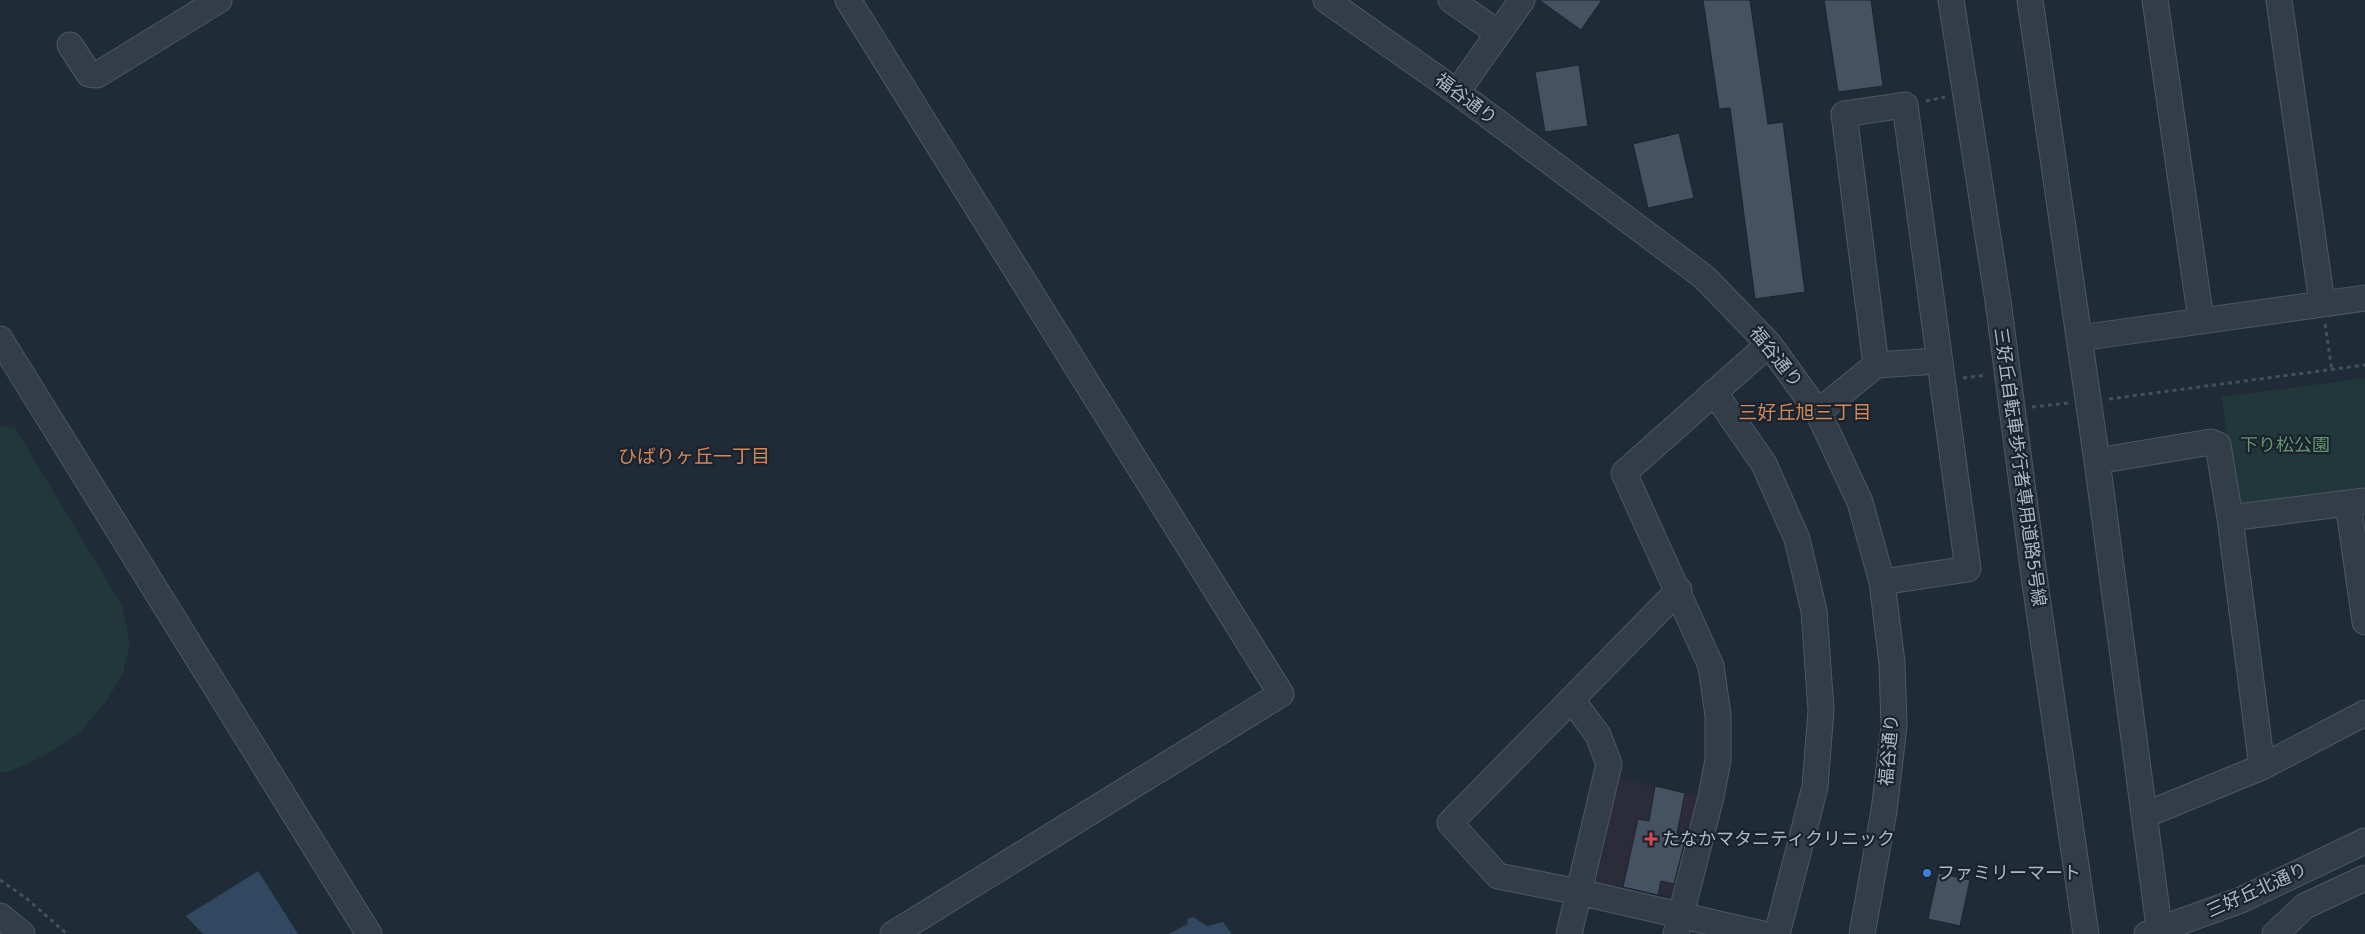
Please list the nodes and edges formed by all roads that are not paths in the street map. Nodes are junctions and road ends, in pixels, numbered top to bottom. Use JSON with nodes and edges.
{"nodes":[{"id":1,"x":219,"y":0,"type":"edge"},
{"id":2,"x":848,"y":0,"type":"edge"},
{"id":3,"x":1326,"y":0,"type":"edge"},
{"id":4,"x":1451,"y":0,"type":"edge"},
{"id":5,"x":1522,"y":0,"type":"edge"},
{"id":6,"x":1951,"y":0,"type":"edge"},
{"id":7,"x":2030,"y":0,"type":"edge"},
{"id":8,"x":2155,"y":0,"type":"edge"},
{"id":9,"x":2279,"y":0,"type":"edge"},
{"id":10,"x":1498,"y":33,"type":"junction"},
{"id":11,"x":70,"y":45,"type":"dead end"},
{"id":12,"x":1457,"y":92,"type":"junction"},
{"id":13,"x":2365,"y":298,"type":"edge"},
{"id":14,"x":2322,"y":303,"type":"junction"},
{"id":15,"x":2201,"y":320,"type":"junction"},
{"id":16,"x":2080,"y":338,"type":"junction"},
{"id":17,"x":0,"y":339,"type":"edge"},
{"id":18,"x":1769,"y":344,"type":"junction"},
{"id":19,"x":1876,"y":365,"type":"junction"},
{"id":20,"x":1940,"y":371,"type":"junction"},
{"id":21,"x":1714,"y":392,"type":"junction"},
{"id":22,"x":1818,"y":412,"type":"junction"},
{"id":23,"x":2098,"y":461,"type":"junction"},
{"id":24,"x":2357,"y":502,"type":"edge"},
{"id":25,"x":2230,"y":518,"type":"junction"},
{"id":26,"x":1882,"y":582,"type":"junction"},
{"id":27,"x":1679,"y":590,"type":"junction"},
{"id":28,"x":2365,"y":622,"type":"edge"},
{"id":29,"x":1572,"y":700,"type":"junction"},
{"id":30,"x":2365,"y":713,"type":"edge"},
{"id":31,"x":2262,"y":767,"type":"junction"},
{"id":32,"x":2145,"y":815,"type":"junction"},
{"id":33,"x":2365,"y":841,"type":"edge"},
{"id":34,"x":2365,"y":878,"type":"edge"},
{"id":35,"x":1579,"y":892,"type":"junction"},
{"id":36,"x":0,"y":916,"type":"edge"},
{"id":37,"x":1678,"y":925,"type":"edge"},
{"id":38,"x":2156,"y":933,"type":"edge"},
{"id":39,"x":22,"y":934,"type":"edge"},
{"id":40,"x":369,"y":934,"type":"edge"},
{"id":41,"x":892,"y":934,"type":"edge"},
{"id":42,"x":1569,"y":934,"type":"edge"},
{"id":43,"x":1762,"y":934,"type":"edge"},
{"id":44,"x":1777,"y":934,"type":"edge"},
{"id":45,"x":1862,"y":934,"type":"edge"},
{"id":46,"x":2086,"y":934,"type":"edge"},
{"id":47,"x":2276,"y":934,"type":"edge"}],
"edges":[{"from":1,"to":11,"type":"street"},
{"from":2,"to":41,"type":"street"},
{"from":3,"to":12,"type":"street","name":"福谷通り"},
{"from":4,"to":10,"type":"street"},
{"from":5,"to":10,"type":"street"},
{"from":6,"to":46,"type":"street","name":"三好丘自転車歩行者専用道路5号線"},
{"from":7,"to":16,"type":"street"},
{"from":8,"to":15,"type":"street"},
{"from":9,"to":14,"type":"street"},
{"from":10,"to":12,"type":"street"},
{"from":12,"to":18,"type":"street","name":"福谷通り"},
{"from":13,"to":14,"type":"street"},
{"from":14,"to":15,"type":"street"},
{"from":15,"to":16,"type":"street"},
{"from":16,"to":23,"type":"street"},
{"from":17,"to":40,"type":"street"},
{"from":18,"to":21,"type":"street"},
{"from":18,"to":22,"type":"street","name":"福谷通り"},
{"from":19,"to":20,"type":"street"},
{"from":19,"to":20,"type":"street"},
{"from":19,"to":22,"type":"street"},
{"from":20,"to":26,"type":"street"},
{"from":21,"to":27,"type":"street"},
{"from":21,"to":44,"type":"street"},
{"from":22,"to":26,"type":"street","name":"福谷通り"},
{"from":23,"to":25,"type":"street"},
{"from":23,"to":32,"type":"street"},
{"from":24,"to":25,"type":"street"},
{"from":24,"to":28,"type":"street"},
{"from":25,"to":31,"type":"street"},
{"from":26,"to":45,"type":"street","name":"福谷通り"},
{"from":27,"to":29,"type":"street"},
{"from":27,"to":37,"type":"street"},
{"from":29,"to":35,"type":"street"},
{"from":29,"to":35,"type":"street"},
{"from":30,"to":31,"type":"street"},
{"from":31,"to":32,"type":"street"},
{"from":32,"to":38,"type":"street"},
{"from":33,"to":38,"type":"street","name":"三好丘北通り"},
{"from":34,"to":47,"type":"street"},
{"from":35,"to":37,"type":"street"},
{"from":35,"to":42,"type":"street"},
{"from":36,"to":39,"type":"street"},
{"from":37,"to":43,"type":"street"}]}
